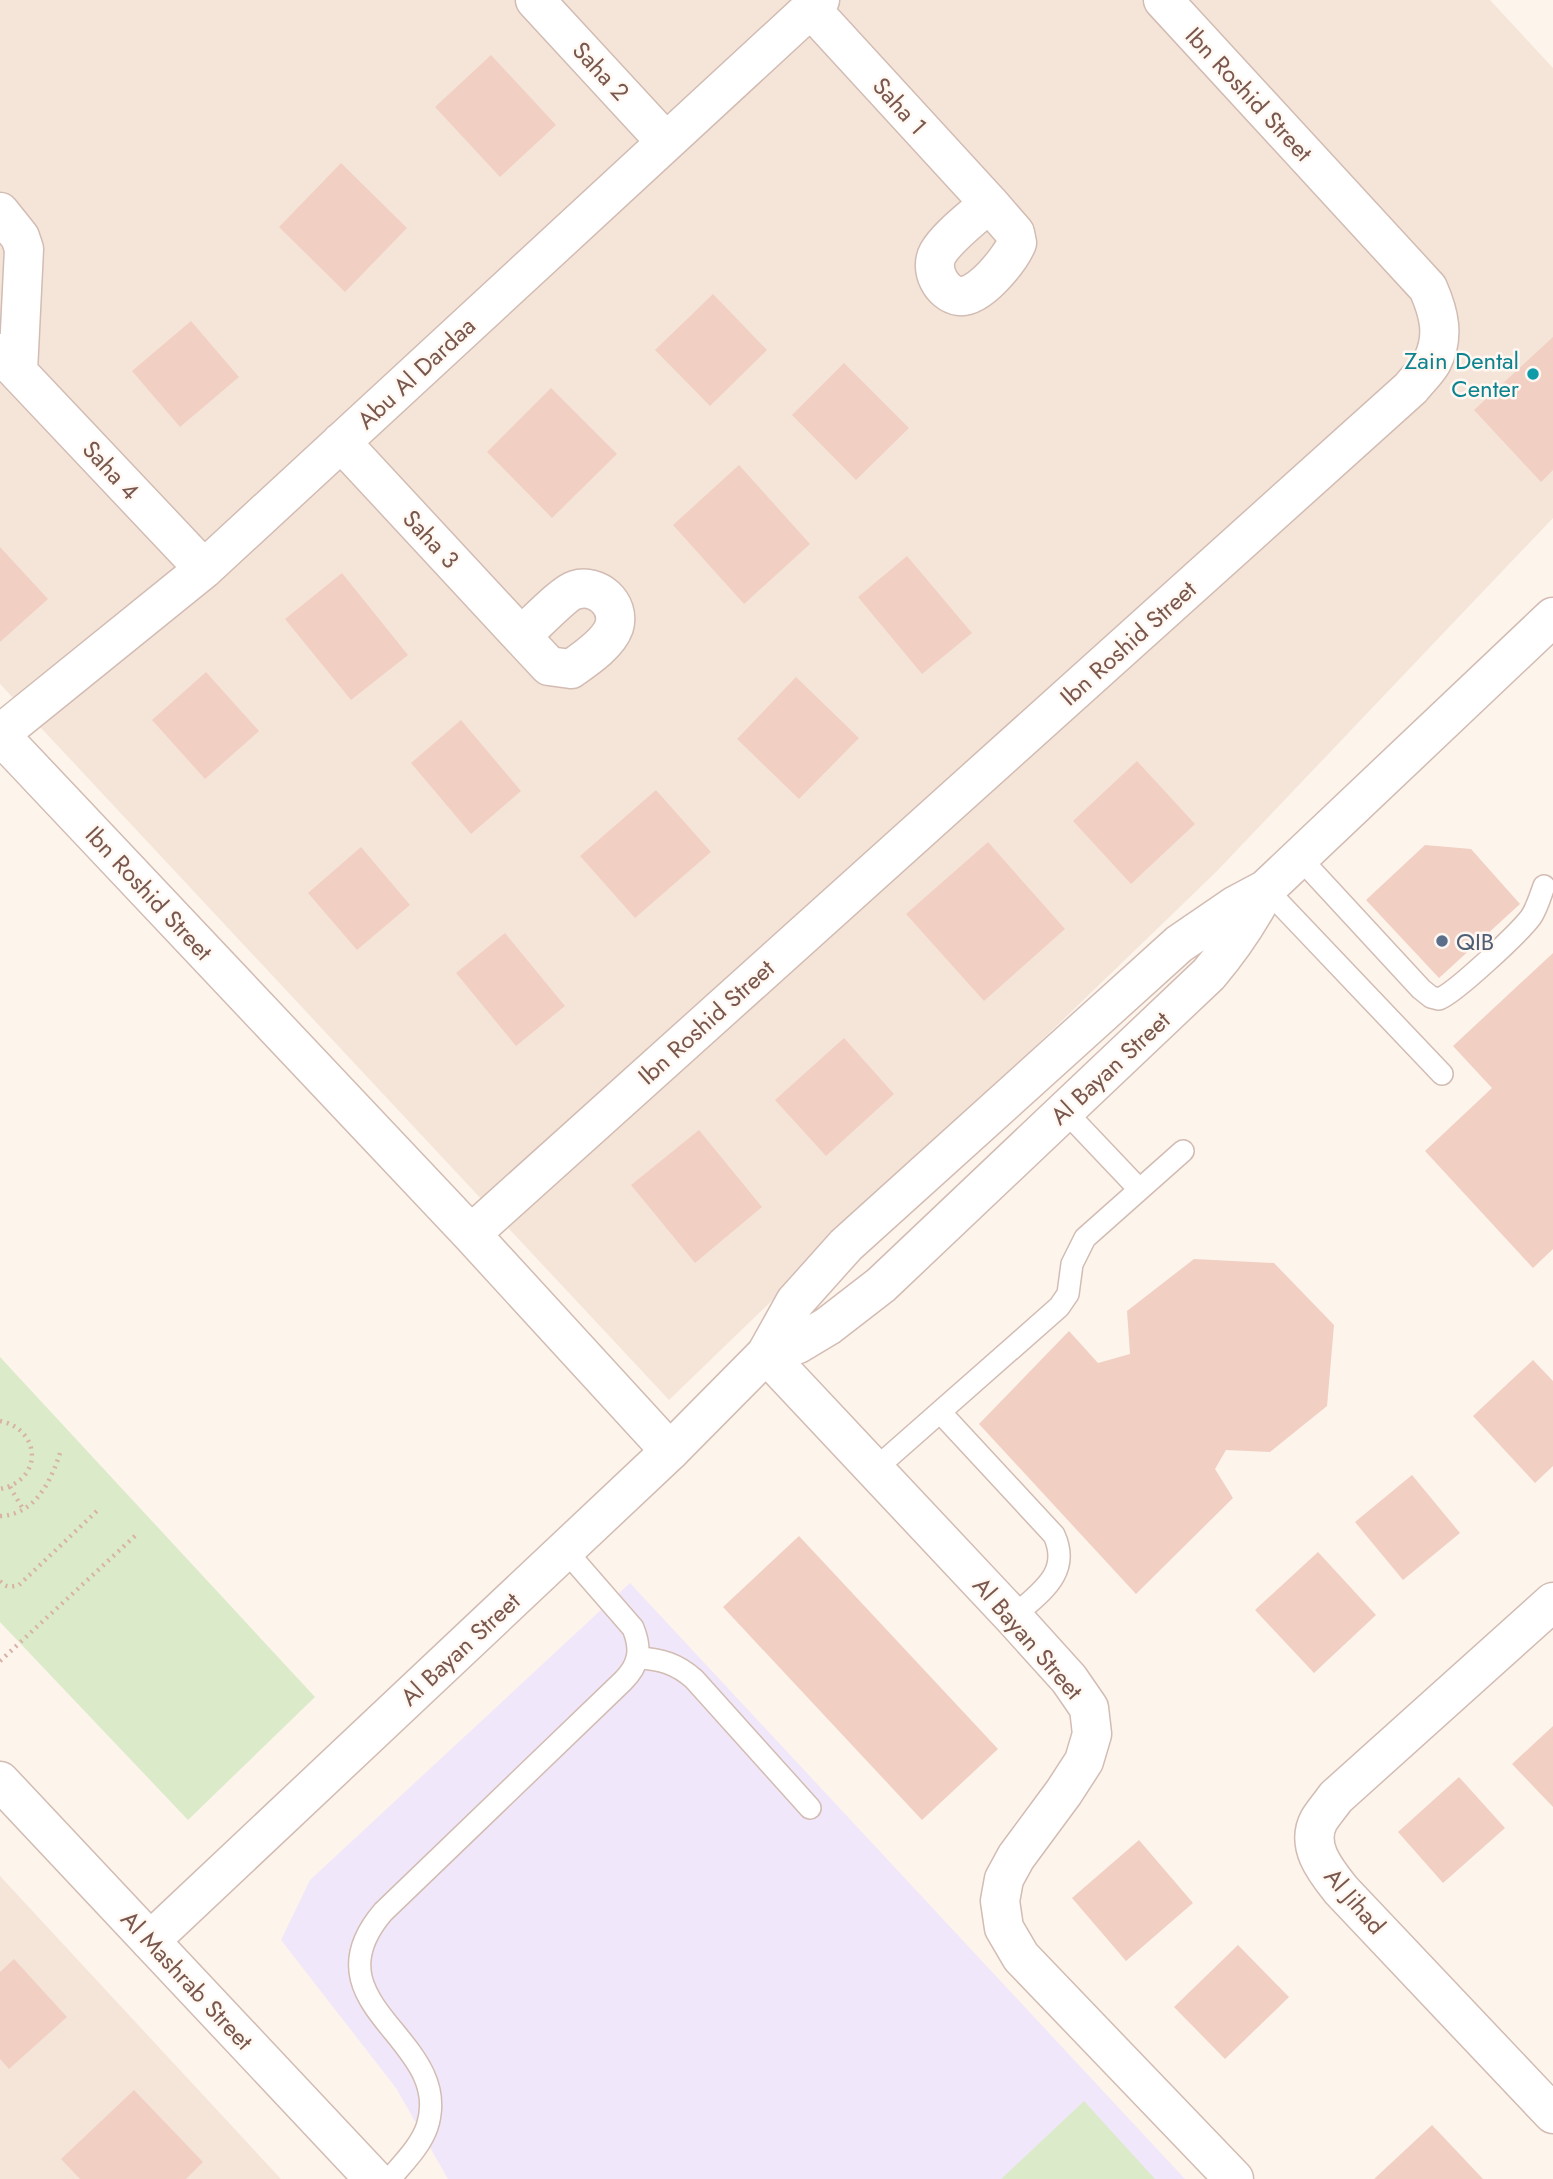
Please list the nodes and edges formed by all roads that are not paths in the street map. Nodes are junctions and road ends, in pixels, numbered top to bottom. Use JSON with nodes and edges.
{"nodes":[{"id":1,"x":535,"y":0,"type":"edge"},
{"id":2,"x":1163,"y":0,"type":"edge"},
{"id":3,"x":815,"y":4,"type":"edge"},
{"id":4,"x":667,"y":142,"type":"junction"},
{"id":5,"x":989,"y":203,"type":"dead end"},
{"id":6,"x":1,"y":215,"type":"edge"},
{"id":7,"x":9,"y":362,"type":"edge"},
{"id":8,"x":341,"y":442,"type":"junction"},
{"id":9,"x":204,"y":569,"type":"junction"},
{"id":10,"x":1553,"y":617,"type":"edge"},
{"id":11,"x":522,"y":636,"type":"dead end"},
{"id":12,"x":0,"y":735,"type":"edge"},
{"id":13,"x":1299,"y":857,"type":"junction"},
{"id":14,"x":1544,"y":886,"type":"dead end"},
{"id":15,"x":1266,"y":889,"type":"junction"},
{"id":16,"x":1442,"y":1074,"type":"dead end"},
{"id":17,"x":1065,"y":1111,"type":"junction"},
{"id":18,"x":1183,"y":1151,"type":"dead end"},
{"id":19,"x":1139,"y":1189,"type":"junction"},
{"id":20,"x":471,"y":1234,"type":"junction"},
{"id":21,"x":766,"y":1354,"type":"junction"},
{"id":22,"x":940,"y":1412,"type":"junction"},
{"id":23,"x":670,"y":1451,"type":"junction"},
{"id":24,"x":874,"y":1470,"type":"junction"},
{"id":25,"x":566,"y":1551,"type":"junction"},
{"id":26,"x":1553,"y":1602,"type":"edge"},
{"id":27,"x":1013,"y":1617,"type":"junction"},
{"id":28,"x":639,"y":1658,"type":"junction"},
{"id":29,"x":0,"y":1781,"type":"edge"},
{"id":30,"x":810,"y":1808,"type":"dead end"},
{"id":31,"x":150,"y":1941,"type":"junction"},
{"id":32,"x":1553,"y":2114,"type":"edge"},
{"id":33,"x":374,"y":2179,"type":"edge"},
{"id":34,"x":390,"y":2179,"type":"edge"},
{"id":35,"x":1234,"y":2179,"type":"edge"}],
"edges":[{"from":1,"to":4,"type":"street","name":"Saha 2"},
{"from":2,"to":20,"type":"street","name":"Ibn Roshid Street"},
{"from":3,"to":4,"type":"street","name":"Abu Al Dardaa"},
{"from":3,"to":5,"type":"street","name":"Saha 1"},
{"from":4,"to":8,"type":"street","name":"Abu Al Dardaa"},
{"from":6,"to":7,"type":"street","name":"Saha 4"},
{"from":7,"to":9,"type":"street","name":"Saha 4"},
{"from":8,"to":9,"type":"street","name":"Abu Al Dardaa"},
{"from":8,"to":11,"type":"street","name":"Saha 3"},
{"from":9,"to":12,"type":"street","name":"Abu Al Dardaa"},
{"from":10,"to":13,"type":"street","name":"Al Bayan Street"},
{"from":12,"to":20,"type":"street","name":"Ibn Roshid Street"},
{"from":13,"to":14,"type":"lane"},
{"from":13,"to":15,"type":"street","name":"Al Bayan Street"},
{"from":15,"to":16,"type":"lane"},
{"from":15,"to":17,"type":"street","name":"Al Bayan Street"},
{"from":15,"to":21,"type":"street","name":"Al Bayan Street"},
{"from":17,"to":19,"type":"lane"},
{"from":17,"to":21,"type":"street","name":"Al Bayan Street"},
{"from":18,"to":19,"type":"lane"},
{"from":19,"to":22,"type":"lane"},
{"from":20,"to":23,"type":"street","name":"Ibn Roshid Street"},
{"from":21,"to":23,"type":"street","name":"Al Bayan Street"},
{"from":21,"to":24,"type":"street","name":"Al Bayan Street"},
{"from":22,"to":24,"type":"lane"},
{"from":22,"to":27,"type":"lane"},
{"from":23,"to":25,"type":"street","name":"Al Bayan Street"},
{"from":24,"to":27,"type":"street","name":"Al Bayan Street"},
{"from":25,"to":28,"type":"lane"},
{"from":25,"to":31,"type":"street","name":"Al Bayan Street"},
{"from":26,"to":32,"type":"street","name":"Al Jihad"},
{"from":27,"to":35,"type":"street","name":"Al Bayan Street"},
{"from":28,"to":30,"type":"lane"},
{"from":28,"to":34,"type":"lane"},
{"from":29,"to":31,"type":"street","name":"Al Mashrab Street"},
{"from":31,"to":33,"type":"street","name":"Al Mashrab Street"}]}
